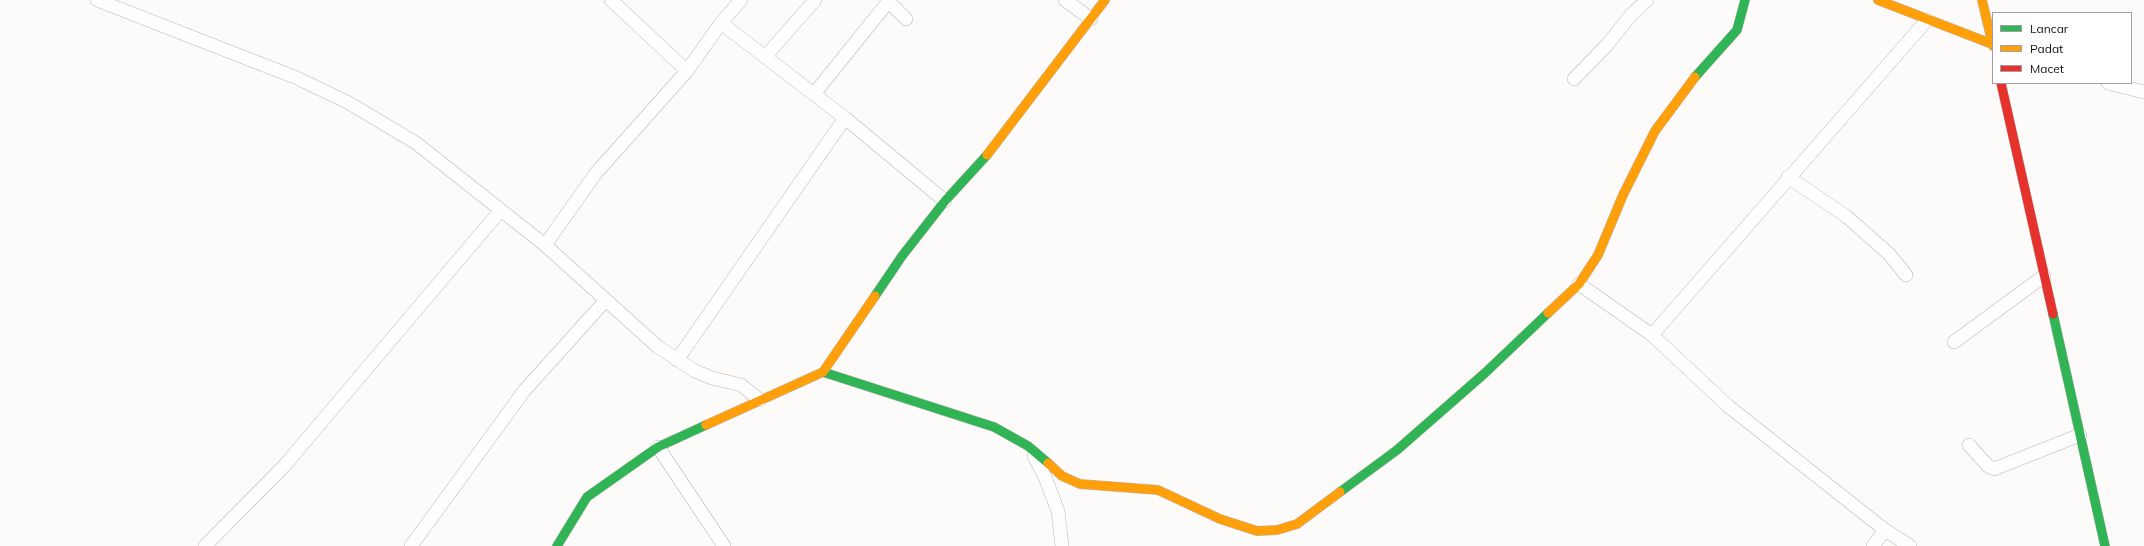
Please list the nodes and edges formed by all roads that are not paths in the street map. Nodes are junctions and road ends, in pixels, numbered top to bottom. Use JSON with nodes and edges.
{"nodes":[{"id":1,"x":97,"y":0,"type":"edge"},
{"id":2,"x":611,"y":0,"type":"edge"},
{"id":3,"x":741,"y":0,"type":"edge"},
{"id":4,"x":815,"y":0,"type":"edge"},
{"id":5,"x":1065,"y":0,"type":"edge"},
{"id":6,"x":1105,"y":0,"type":"edge"},
{"id":7,"x":1647,"y":0,"type":"edge"},
{"id":8,"x":1745,"y":0,"type":"edge"},
{"id":9,"x":1878,"y":0,"type":"edge"},
{"id":10,"x":1982,"y":0,"type":"edge"},
{"id":11,"x":888,"y":1,"type":"edge"},
{"id":12,"x":906,"y":19,"type":"dead end"},
{"id":13,"x":1091,"y":19,"type":"junction"},
{"id":14,"x":1926,"y":20,"type":"junction"},
{"id":15,"x":721,"y":23,"type":"junction"},
{"id":16,"x":1992,"y":41,"type":"edge"},
{"id":17,"x":1992,"y":45,"type":"edge"},
{"id":18,"x":765,"y":57,"type":"junction"},
{"id":19,"x":687,"y":71,"type":"junction"},
{"id":20,"x":1574,"y":79,"type":"dead end"},
{"id":21,"x":2001,"y":84,"type":"edge"},
{"id":22,"x":2112,"y":84,"type":"edge"},
{"id":23,"x":2144,"y":92,"type":"edge"},
{"id":24,"x":814,"y":94,"type":"junction"},
{"id":25,"x":845,"y":118,"type":"junction"},
{"id":26,"x":1788,"y":177,"type":"junction"},
{"id":27,"x":945,"y":201,"type":"junction"},
{"id":28,"x":500,"y":211,"type":"junction"},
{"id":29,"x":545,"y":245,"type":"junction"},
{"id":30,"x":1906,"y":275,"type":"dead end"},
{"id":31,"x":2044,"y":276,"type":"junction"},
{"id":32,"x":1579,"y":284,"type":"junction"},
{"id":33,"x":605,"y":301,"type":"junction"},
{"id":34,"x":1652,"y":335,"type":"junction"},
{"id":35,"x":1954,"y":342,"type":"dead end"},
{"id":36,"x":677,"y":360,"type":"junction"},
{"id":37,"x":823,"y":372,"type":"junction"},
{"id":38,"x":760,"y":400,"type":"junction"},
{"id":39,"x":2080,"y":435,"type":"junction"},
{"id":40,"x":1969,"y":445,"type":"dead end"},
{"id":41,"x":1028,"y":446,"type":"junction"},
{"id":42,"x":658,"y":447,"type":"junction"},
{"id":43,"x":1886,"y":530,"type":"junction"},
{"id":44,"x":205,"y":546,"type":"edge"},
{"id":45,"x":411,"y":546,"type":"edge"},
{"id":46,"x":558,"y":546,"type":"edge"},
{"id":47,"x":724,"y":546,"type":"edge"},
{"id":48,"x":1062,"y":546,"type":"edge"},
{"id":49,"x":1873,"y":546,"type":"edge"},
{"id":50,"x":1910,"y":546,"type":"edge"},
{"id":51,"x":2105,"y":546,"type":"edge"}],
"edges":[{"from":1,"to":28,"type":"street"},
{"from":2,"to":19,"type":"street"},
{"from":3,"to":15,"type":"street"},
{"from":4,"to":18,"type":"street"},
{"from":5,"to":13,"type":"street"},
{"from":6,"to":13,"type":"street"},
{"from":7,"to":20,"type":"street"},
{"from":8,"to":32,"type":"street"},
{"from":9,"to":14,"type":"street"},
{"from":10,"to":16,"type":"street"},
{"from":11,"to":12,"type":"street"},
{"from":11,"to":24,"type":"street"},
{"from":13,"to":27,"type":"street"},
{"from":14,"to":17,"type":"street"},
{"from":14,"to":26,"type":"street"},
{"from":15,"to":18,"type":"street"},
{"from":15,"to":19,"type":"street"},
{"from":18,"to":24,"type":"street"},
{"from":19,"to":29,"type":"street"},
{"from":21,"to":31,"type":"street"},
{"from":22,"to":23,"type":"street"},
{"from":24,"to":25,"type":"street"},
{"from":25,"to":27,"type":"street"},
{"from":25,"to":36,"type":"street"},
{"from":26,"to":30,"type":"street"},
{"from":26,"to":34,"type":"street"},
{"from":27,"to":37,"type":"street"},
{"from":28,"to":29,"type":"street"},
{"from":28,"to":44,"type":"street"},
{"from":29,"to":33,"type":"street"},
{"from":31,"to":35,"type":"street"},
{"from":31,"to":39,"type":"street"},
{"from":32,"to":34,"type":"street"},
{"from":32,"to":41,"type":"street"},
{"from":33,"to":36,"type":"street"},
{"from":33,"to":45,"type":"street"},
{"from":34,"to":43,"type":"street"},
{"from":36,"to":38,"type":"street"},
{"from":37,"to":38,"type":"street"},
{"from":37,"to":41,"type":"street"},
{"from":38,"to":42,"type":"street"},
{"from":39,"to":40,"type":"street"},
{"from":39,"to":51,"type":"street"},
{"from":41,"to":48,"type":"street"},
{"from":42,"to":46,"type":"street"},
{"from":42,"to":47,"type":"street"},
{"from":43,"to":49,"type":"street"},
{"from":43,"to":50,"type":"street"}]}
